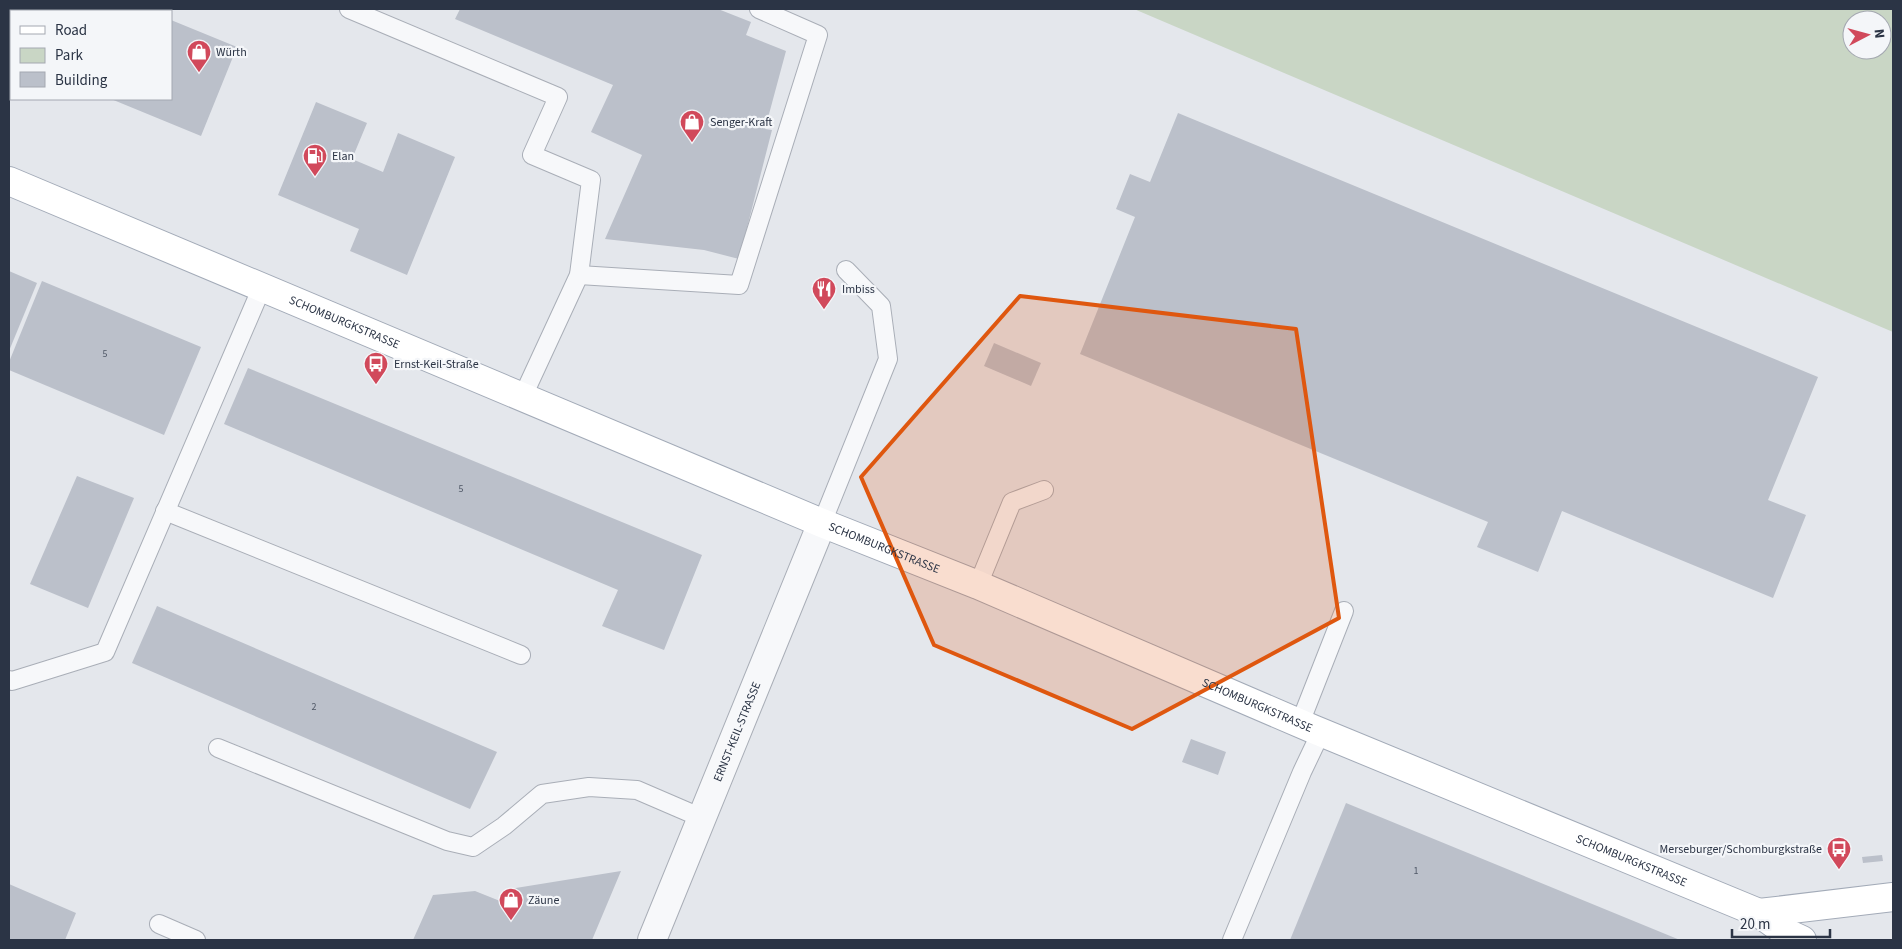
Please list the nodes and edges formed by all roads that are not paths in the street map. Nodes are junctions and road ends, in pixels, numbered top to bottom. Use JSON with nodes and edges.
{"nodes":[{"id":1,"x":349,"y":9,"type":"edge"},
{"id":2,"x":759,"y":9,"type":"edge"},
{"id":3,"x":9,"y":181,"type":"edge"},
{"id":4,"x":846,"y":270,"type":"dead end"},
{"id":5,"x":579,"y":276,"type":"junction"},
{"id":6,"x":262,"y":287,"type":"junction"},
{"id":7,"x":523,"y":396,"type":"junction"},
{"id":8,"x":1044,"y":490,"type":"dead end"},
{"id":9,"x":165,"y":511,"type":"junction"},
{"id":10,"x":822,"y":523,"type":"junction"},
{"id":11,"x":978,"y":585,"type":"junction"},
{"id":12,"x":1344,"y":611,"type":"dead end"},
{"id":13,"x":521,"y":655,"type":"dead end"},
{"id":14,"x":9,"y":680,"type":"edge"},
{"id":15,"x":1311,"y":728,"type":"junction"},
{"id":16,"x":218,"y":748,"type":"dead end"},
{"id":17,"x":702,"y":818,"type":"junction"},
{"id":18,"x":1893,"y":897,"type":"edge"},
{"id":19,"x":1759,"y":913,"type":"junction"},
{"id":20,"x":159,"y":924,"type":"dead end"},
{"id":21,"x":196,"y":940,"type":"edge"},
{"id":22,"x":652,"y":940,"type":"edge"},
{"id":23,"x":1232,"y":940,"type":"edge"},
{"id":24,"x":1802,"y":940,"type":"edge"}],
"edges":[{"from":1,"to":5,"type":"lane"},
{"from":2,"to":5,"type":"lane"},
{"from":3,"to":6,"type":"main road","name":"SCHOMBURGKSTRASSE"},
{"from":4,"to":10,"type":"lane"},
{"from":5,"to":7,"type":"lane"},
{"from":6,"to":7,"type":"main road","name":"SCHOMBURGKSTRASSE"},
{"from":6,"to":9,"type":"lane"},
{"from":7,"to":10,"type":"main road","name":"SCHOMBURGKSTRASSE"},
{"from":8,"to":11,"type":"lane"},
{"from":9,"to":13,"type":"lane"},
{"from":9,"to":14,"type":"lane"},
{"from":10,"to":11,"type":"main road","name":"SCHOMBURGKSTRASSE"},
{"from":10,"to":17,"type":"street","name":"ERNST-KEIL-STRASSE"},
{"from":11,"to":15,"type":"main road","name":"SCHOMBURGKSTRASSE"},
{"from":12,"to":15,"type":"lane"},
{"from":15,"to":19,"type":"main road","name":"SCHOMBURGKSTRASSE"},
{"from":15,"to":23,"type":"lane"},
{"from":16,"to":17,"type":"lane"},
{"from":17,"to":22,"type":"street","name":"ERNST-KEIL-STRASSE"},
{"from":18,"to":19,"type":"main road","name":"SCHOMBURGKSTRASSE"},
{"from":19,"to":24,"type":"main road","name":"SCHOMBURGKSTRASSE"},
{"from":20,"to":21,"type":"lane"}]}
